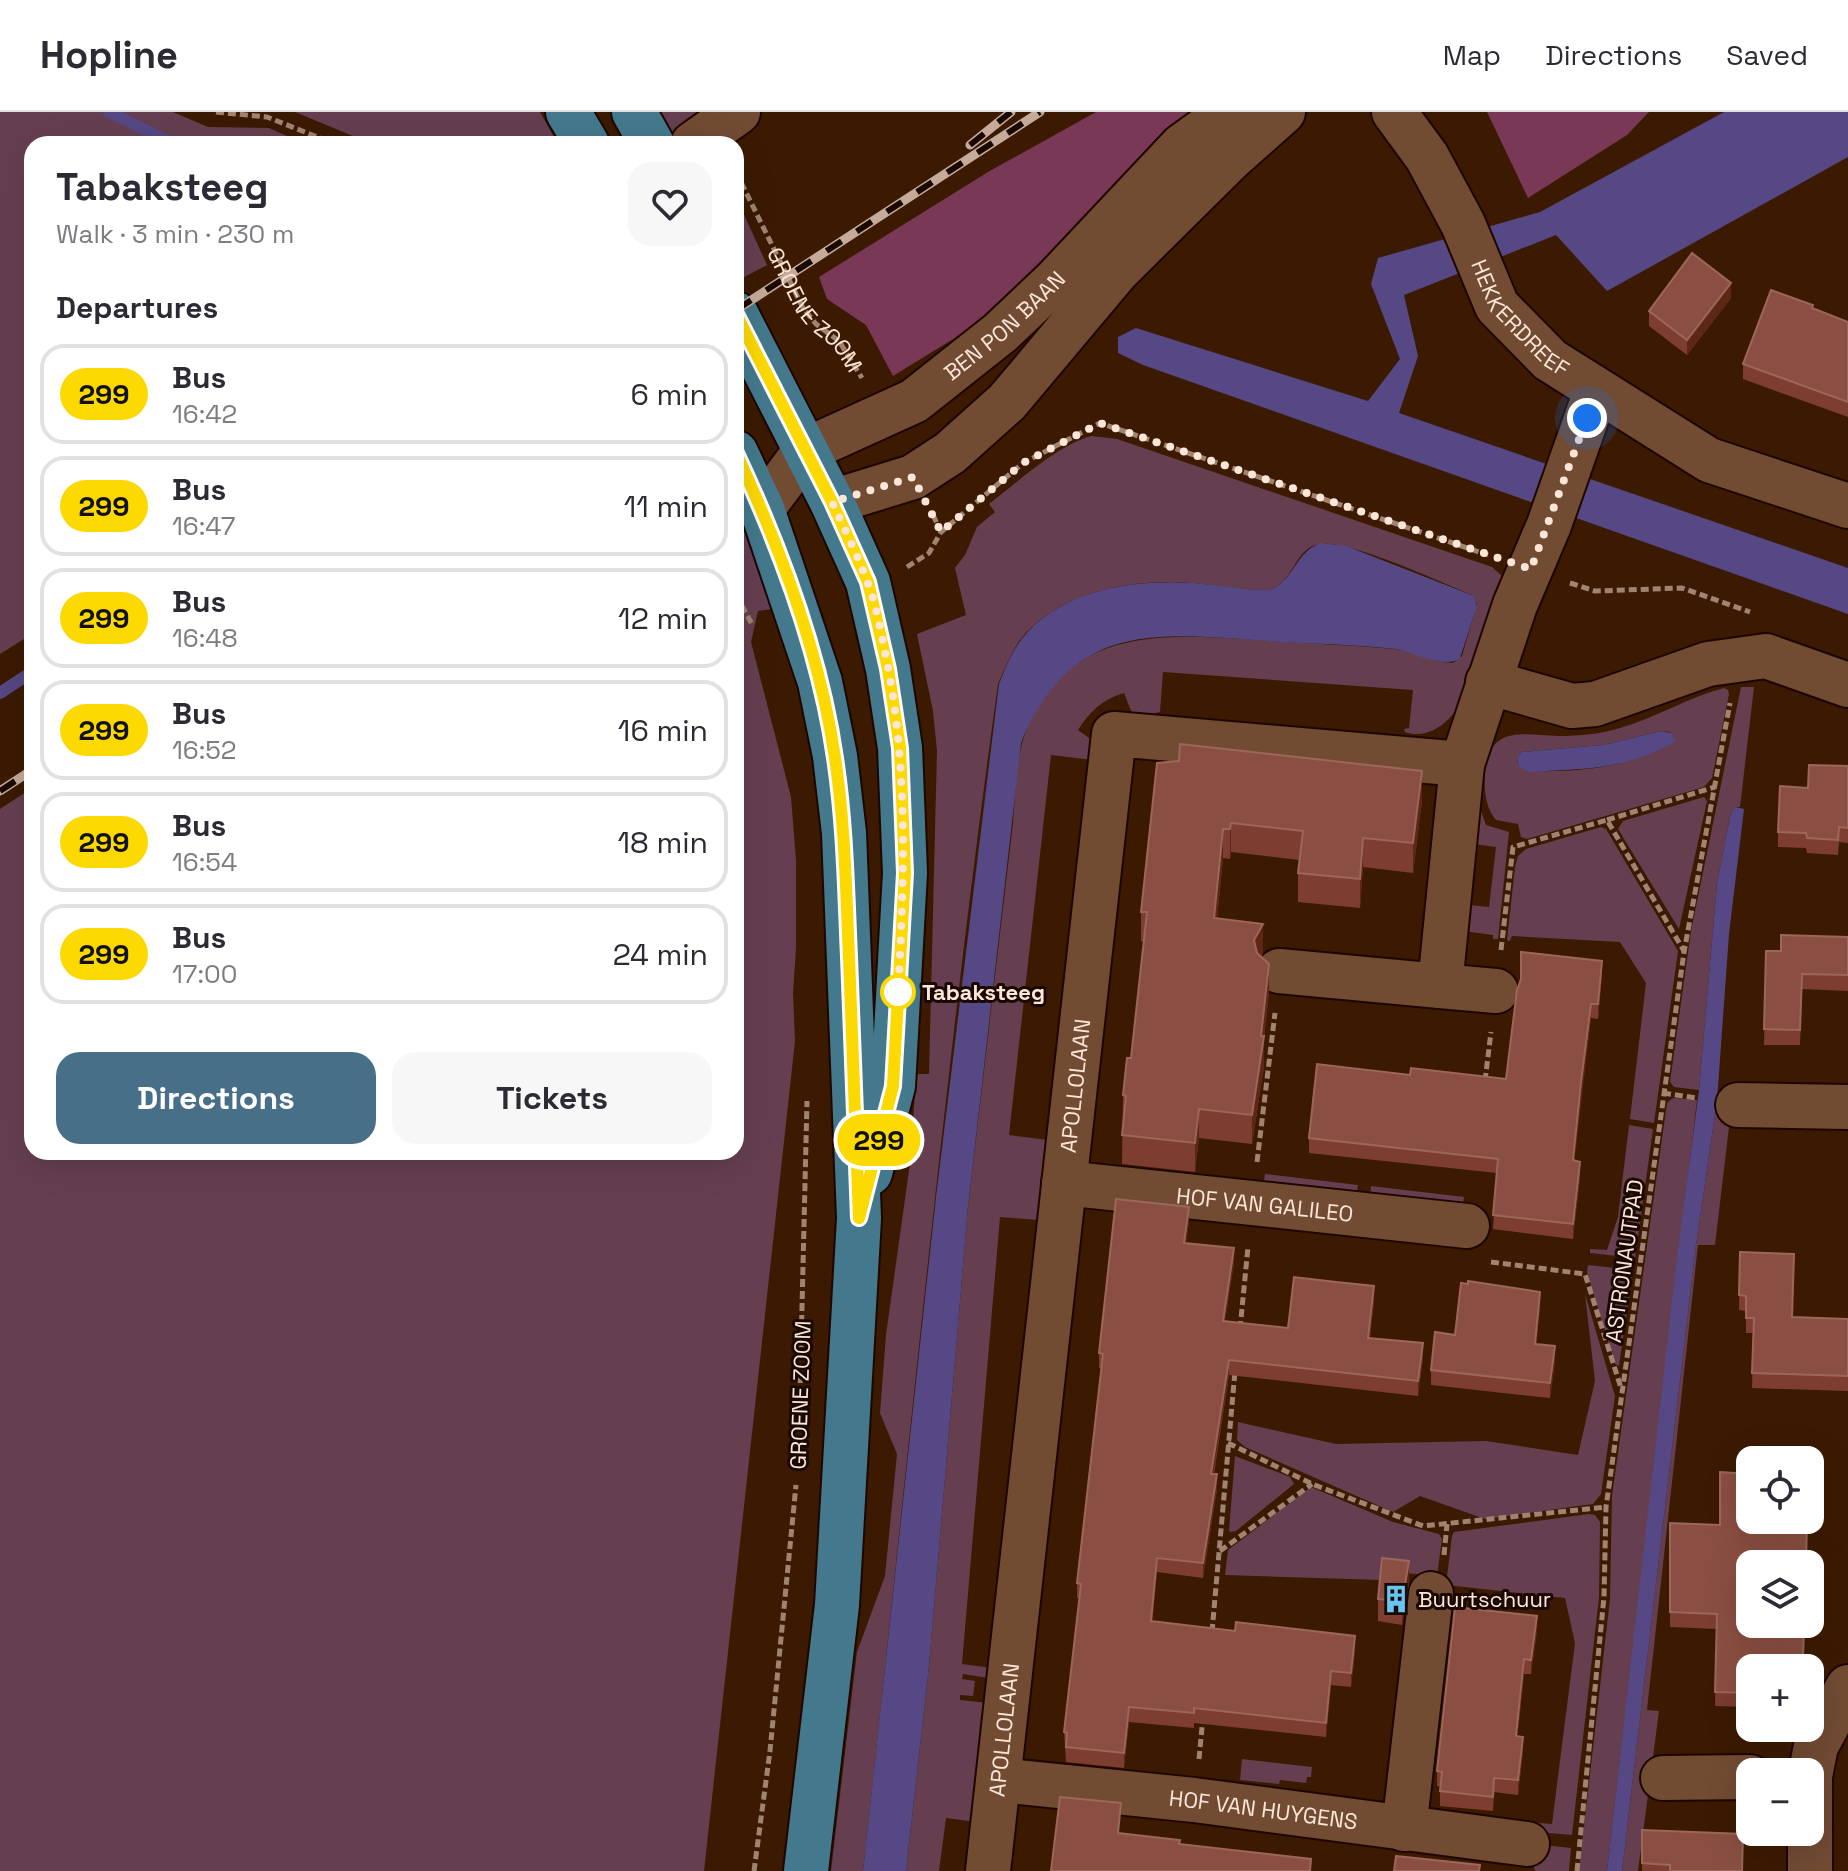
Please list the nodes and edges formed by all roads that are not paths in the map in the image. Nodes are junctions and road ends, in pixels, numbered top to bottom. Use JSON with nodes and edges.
{"nodes":[{"id":1,"x":568,"y":112,"type":"edge"},
{"id":2,"x":634,"y":112,"type":"edge"},
{"id":3,"x":738,"y":112,"type":"edge"},
{"id":4,"x":1229,"y":112,"type":"edge"},
{"id":5,"x":1283,"y":112,"type":"edge"},
{"id":6,"x":1394,"y":112,"type":"edge"},
{"id":7,"x":582,"y":136,"type":"edge"},
{"id":8,"x":648,"y":136,"type":"edge"},
{"id":9,"x":704,"y":136,"type":"edge"},
{"id":10,"x":744,"y":330,"type":"edge"},
{"id":11,"x":1596,"y":391,"type":"junction"},
{"id":12,"x":806,"y":450,"type":"junction"},
{"id":13,"x":744,"y":470,"type":"edge"},
{"id":14,"x":832,"y":502,"type":"junction"},
{"id":15,"x":1848,"y":506,"type":"edge"},
{"id":16,"x":762,"y":509,"type":"junction"},
{"id":17,"x":1488,"y":682,"type":"junction"},
{"id":18,"x":1848,"y":685,"type":"edge"},
{"id":19,"x":1462,"y":764,"type":"junction"},
{"id":20,"x":1279,"y":971,"type":"road end"},
{"id":21,"x":1440,"y":986,"type":"junction"},
{"id":22,"x":1496,"y":991,"type":"road end"},
{"id":23,"x":1738,"y":1105,"type":"dead end"},
{"id":24,"x":1848,"y":1107,"type":"edge"},
{"id":25,"x":1064,"y":1183,"type":"junction"},
{"id":26,"x":859,"y":1218,"type":"junction"},
{"id":27,"x":1467,"y":1226,"type":"road end"},
{"id":28,"x":1431,"y":1594,"type":"dead end"},
{"id":29,"x":1848,"y":1687,"type":"edge"},
{"id":30,"x":1814,"y":1758,"type":"edge"},
{"id":31,"x":1736,"y":1777,"type":"edge"},
{"id":32,"x":1663,"y":1778,"type":"dead end"},
{"id":33,"x":999,"y":1780,"type":"junction"},
{"id":34,"x":1404,"y":1829,"type":"junction"},
{"id":35,"x":1527,"y":1844,"type":"dead end"},
{"id":36,"x":1810,"y":1846,"type":"edge"},
{"id":37,"x":806,"y":1871,"type":"edge"},
{"id":38,"x":988,"y":1871,"type":"edge"},
{"id":39,"x":1810,"y":1871,"type":"edge"}],
"edges":[{"from":1,"to":7,"type":"main road"},
{"from":2,"to":8,"type":"main road"},
{"from":3,"to":9,"type":"street"},
{"from":4,"to":12,"type":"street","name":"BEN PON BAAN"},
{"from":5,"to":14,"type":"street","name":"BEN PON BAAN"},
{"from":6,"to":11,"type":"street","name":"HEKKERDREEF"},
{"from":10,"to":12,"type":"main road"},
{"from":11,"to":15,"type":"street","name":"HEKKERDREEF"},
{"from":11,"to":17,"type":"street"},
{"from":12,"to":14,"type":"main road"},
{"from":12,"to":16,"type":"street","name":"BEN PON BAAN"},
{"from":13,"to":16,"type":"main road"},
{"from":14,"to":16,"type":"main road"},
{"from":14,"to":26,"type":"main road"},
{"from":16,"to":26,"type":"main road"},
{"from":17,"to":18,"type":"street"},
{"from":17,"to":19,"type":"street"},
{"from":19,"to":21,"type":"street"},
{"from":19,"to":25,"type":"street","name":"APOLLOLAAN"},
{"from":20,"to":21,"type":"street"},
{"from":21,"to":22,"type":"street"},
{"from":23,"to":24,"type":"street"},
{"from":25,"to":27,"type":"street","name":"HOF VAN GALILEO"},
{"from":25,"to":33,"type":"street","name":"APOLLOLAAN"},
{"from":26,"to":37,"type":"main road"},
{"from":28,"to":34,"type":"street"},
{"from":29,"to":30,"type":"street"},
{"from":31,"to":32,"type":"street"},
{"from":33,"to":34,"type":"street","name":"HOF VAN HUYGENS"},
{"from":33,"to":38,"type":"street","name":"APOLLOLAAN"},
{"from":34,"to":35,"type":"street","name":"HOF VAN HUYGENS"},
{"from":36,"to":39,"type":"street"}]}
